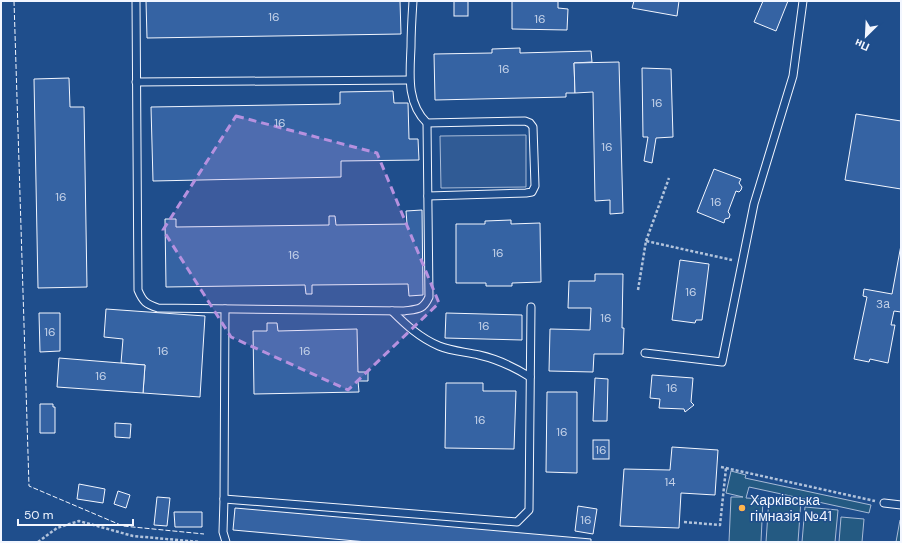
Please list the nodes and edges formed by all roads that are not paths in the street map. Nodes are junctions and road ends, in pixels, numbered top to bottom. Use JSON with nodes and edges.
{"nodes":[{"id":1,"x":136,"y":1,"type":"edge"},
{"id":2,"x":413,"y":1,"type":"edge"},
{"id":3,"x":803,"y":1,"type":"edge"},
{"id":4,"x":409,"y":80,"type":"junction"},
{"id":5,"x":136,"y":82,"type":"junction"},
{"id":6,"x":427,"y":123,"type":"junction"},
{"id":7,"x":428,"y":196,"type":"junction"},
{"id":8,"x":531,"y":306,"type":"dead end"},
{"id":9,"x":225,"y":309,"type":"junction"},
{"id":10,"x":392,"y":311,"type":"junction"},
{"id":11,"x":645,"y":353,"type":"dead end"},
{"id":12,"x":530,"y":377,"type":"junction"},
{"id":13,"x":224,"y":499,"type":"junction"},
{"id":14,"x":884,"y":504,"type":"road end"},
{"id":15,"x":901,"y":505,"type":"edge"},
{"id":16,"x":226,"y":542,"type":"edge"}],
"edges":[{"from":1,"to":5,"type":"lane"},
{"from":2,"to":4,"type":"lane"},
{"from":3,"to":11,"type":"lane"},
{"from":4,"to":5,"type":"lane"},
{"from":4,"to":6,"type":"lane"},
{"from":5,"to":9,"type":"lane"},
{"from":6,"to":7,"type":"lane"},
{"from":6,"to":7,"type":"lane"},
{"from":7,"to":10,"type":"lane"},
{"from":8,"to":12,"type":"lane"},
{"from":9,"to":10,"type":"lane"},
{"from":9,"to":13,"type":"lane"},
{"from":10,"to":12,"type":"lane"},
{"from":12,"to":13,"type":"lane"},
{"from":13,"to":16,"type":"lane"},
{"from":14,"to":15,"type":"lane"}]}
